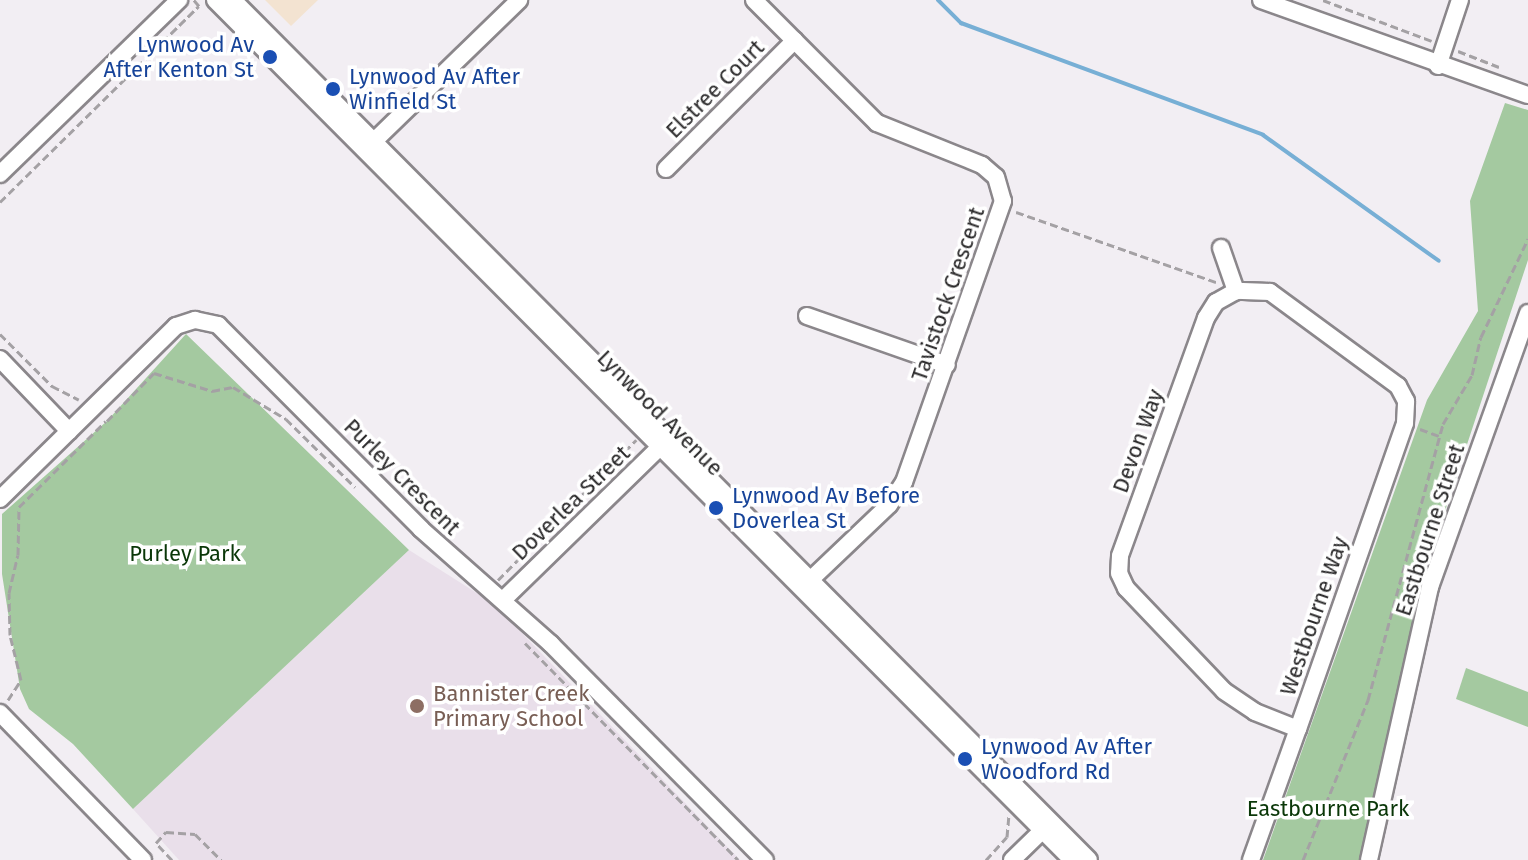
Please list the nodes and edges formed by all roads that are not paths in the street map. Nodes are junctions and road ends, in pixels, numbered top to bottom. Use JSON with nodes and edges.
{"nodes":[{"id":1,"x":167,"y":0,"type":"edge"},
{"id":2,"x":179,"y":0,"type":"edge"},
{"id":3,"x":215,"y":0,"type":"edge"},
{"id":4,"x":233,"y":0,"type":"edge"},
{"id":5,"x":519,"y":0,"type":"edge"},
{"id":6,"x":754,"y":0,"type":"edge"},
{"id":7,"x":1261,"y":0,"type":"edge"},
{"id":8,"x":1460,"y":0,"type":"edge"},
{"id":9,"x":157,"y":18,"type":"junction"},
{"id":10,"x":795,"y":40,"type":"junction"},
{"id":11,"x":1438,"y":66,"type":"junction"},
{"id":12,"x":1528,"y":95,"type":"edge"},
{"id":13,"x":371,"y":144,"type":"junction"},
{"id":14,"x":666,"y":169,"type":"dead end"},
{"id":15,"x":0,"y":174,"type":"edge"},
{"id":16,"x":1221,"y":248,"type":"dead end"},
{"id":17,"x":1230,"y":292,"type":"junction"},
{"id":18,"x":1528,"y":313,"type":"edge"},
{"id":19,"x":807,"y":316,"type":"dead end"},
{"id":20,"x":0,"y":359,"type":"edge"},
{"id":21,"x":947,"y":365,"type":"junction"},
{"id":22,"x":69,"y":431,"type":"junction"},
{"id":23,"x":666,"y":441,"type":"junction"},
{"id":24,"x":0,"y":499,"type":"edge"},
{"id":25,"x":806,"y":583,"type":"junction"},
{"id":26,"x":503,"y":600,"type":"junction"},
{"id":27,"x":0,"y":713,"type":"edge"},
{"id":28,"x":1298,"y":729,"type":"junction"},
{"id":29,"x":1047,"y":826,"type":"junction"},
{"id":30,"x":143,"y":860,"type":"edge"},
{"id":31,"x":765,"y":860,"type":"edge"},
{"id":32,"x":1012,"y":860,"type":"edge"},
{"id":33,"x":1072,"y":860,"type":"edge"},
{"id":34,"x":1089,"y":860,"type":"edge"},
{"id":35,"x":1251,"y":860,"type":"edge"},
{"id":36,"x":1369,"y":860,"type":"edge"}],
"edges":[{"from":1,"to":9,"type":"street"},
{"from":2,"to":9,"type":"street"},
{"from":3,"to":13,"type":"street","name":"Lynwood Avenue"},
{"from":4,"to":13,"type":"street","name":"Lynwood Avenue"},
{"from":5,"to":13,"type":"street"},
{"from":6,"to":10,"type":"street","name":"Tavistock Crescent"},
{"from":7,"to":11,"type":"street"},
{"from":8,"to":11,"type":"street"},
{"from":9,"to":15,"type":"street"},
{"from":10,"to":14,"type":"street","name":"Elstree Court"},
{"from":10,"to":21,"type":"street","name":"Tavistock Crescent"},
{"from":11,"to":12,"type":"street"},
{"from":13,"to":23,"type":"street","name":"Lynwood Avenue"},
{"from":13,"to":23,"type":"street","name":"Lynwood Avenue"},
{"from":16,"to":17,"type":"street"},
{"from":17,"to":28,"type":"street","name":"Devon Way"},
{"from":17,"to":28,"type":"street","name":"Westbourne Way"},
{"from":18,"to":36,"type":"street","name":"Eastbourne Street"},
{"from":19,"to":21,"type":"street"},
{"from":20,"to":22,"type":"street"},
{"from":21,"to":25,"type":"street","name":"Tavistock Crescent"},
{"from":22,"to":24,"type":"street","name":"Purley Crescent"},
{"from":22,"to":26,"type":"street","name":"Purley Crescent"},
{"from":23,"to":25,"type":"street","name":"Lynwood Avenue"},
{"from":23,"to":26,"type":"street","name":"Doverlea Street"},
{"from":25,"to":29,"type":"street","name":"Lynwood Avenue"},
{"from":26,"to":31,"type":"street","name":"Purley Crescent"},
{"from":27,"to":30,"type":"street"},
{"from":28,"to":35,"type":"street","name":"Westbourne Way"},
{"from":29,"to":32,"type":"street"},
{"from":29,"to":33,"type":"street","name":"Lynwood Avenue"},
{"from":29,"to":34,"type":"street","name":"Lynwood Avenue"}]}
